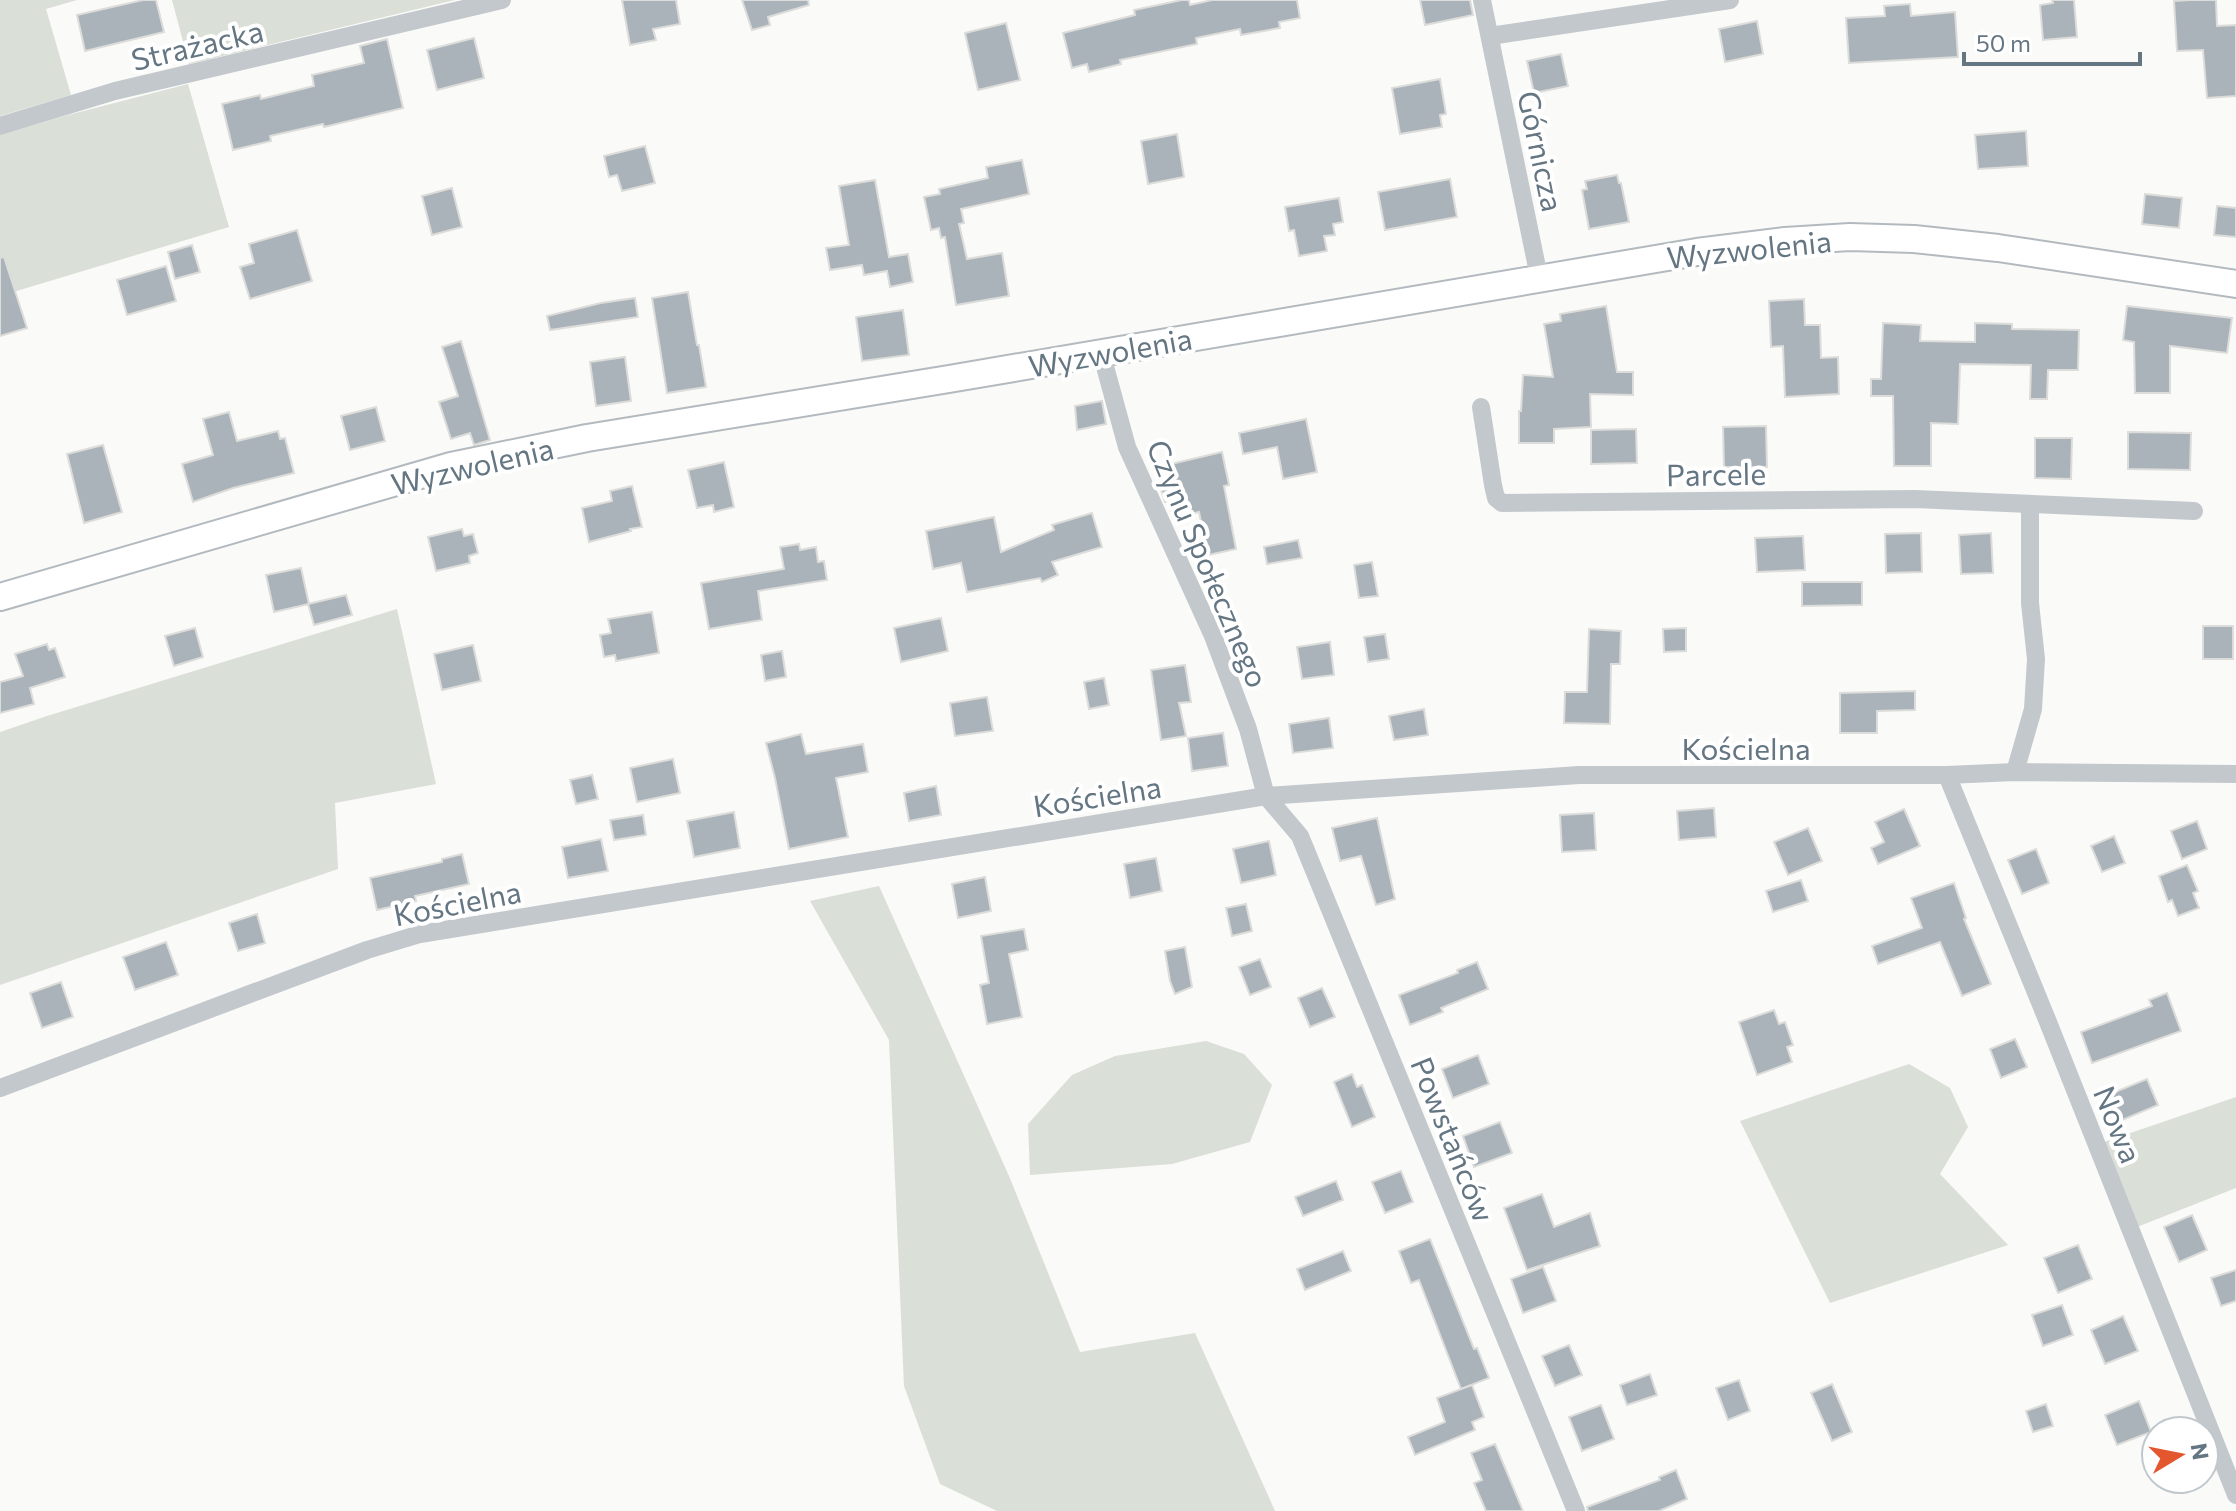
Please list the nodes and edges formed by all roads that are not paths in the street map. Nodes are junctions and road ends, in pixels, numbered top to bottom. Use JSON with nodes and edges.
{"nodes":[{"id":1,"x":502,"y":0,"type":"edge"},
{"id":2,"x":1482,"y":0,"type":"edge"},
{"id":3,"x":1730,"y":0,"type":"edge"},
{"id":4,"x":1490,"y":36,"type":"junction"},
{"id":5,"x":0,"y":126,"type":"edge"},
{"id":6,"x":1539,"y":277,"type":"junction"},
{"id":7,"x":2236,"y":284,"type":"edge"},
{"id":8,"x":1101,"y":352,"type":"junction"},
{"id":9,"x":1481,"y":407,"type":"dead end"},
{"id":10,"x":2030,"y":505,"type":"junction"},
{"id":11,"x":2194,"y":511,"type":"dead end"},
{"id":12,"x":0,"y":597,"type":"edge"},
{"id":13,"x":2015,"y":772,"type":"junction"},
{"id":14,"x":2236,"y":774,"type":"edge"},
{"id":15,"x":1947,"y":775,"type":"junction"},
{"id":16,"x":1266,"y":796,"type":"junction"},
{"id":17,"x":0,"y":1088,"type":"edge"},
{"id":18,"x":2236,"y":1495,"type":"edge"},
{"id":19,"x":1576,"y":1511,"type":"edge"}],
"edges":[{"from":1,"to":5,"type":"street","name":"Strażacka"},
{"from":2,"to":4,"type":"street","name":"Górnicza"},
{"from":3,"to":4,"type":"street"},
{"from":4,"to":6,"type":"street","name":"Górnicza"},
{"from":6,"to":7,"type":"main road","name":"Wyzwolenia"},
{"from":6,"to":8,"type":"main road","name":"Wyzwolenia"},
{"from":8,"to":12,"type":"main road","name":"Wyzwolenia"},
{"from":8,"to":16,"type":"street","name":"Czynu Społecznego"},
{"from":9,"to":10,"type":"street","name":"Parcele"},
{"from":10,"to":11,"type":"street","name":"Parcele"},
{"from":10,"to":13,"type":"street"},
{"from":13,"to":14,"type":"street","name":"Kościelna"},
{"from":13,"to":15,"type":"street","name":"Kościelna"},
{"from":15,"to":16,"type":"street","name":"Kościelna"},
{"from":15,"to":18,"type":"street","name":"Nowa"},
{"from":16,"to":17,"type":"street","name":"Kościelna"},
{"from":16,"to":19,"type":"street","name":"Powstańców"}]}
